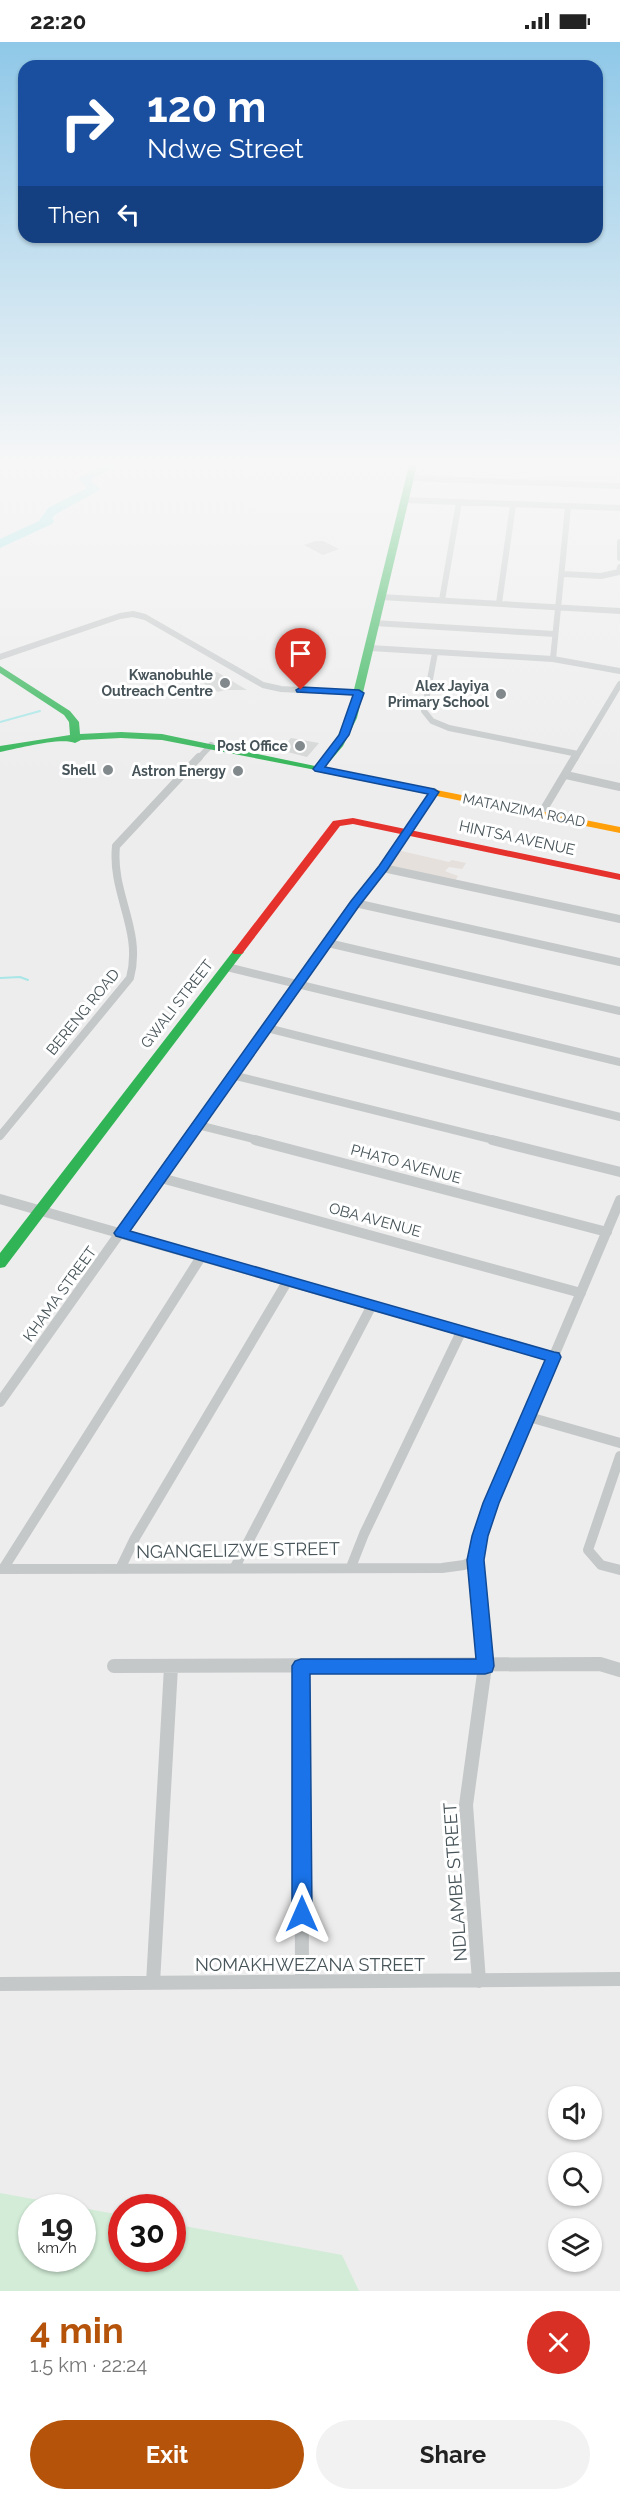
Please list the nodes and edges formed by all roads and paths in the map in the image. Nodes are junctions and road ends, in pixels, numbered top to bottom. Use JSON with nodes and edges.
{"nodes":[{"id":1,"x":387,"y":570,"type":"edge"},
{"id":2,"x":447,"y":570,"type":"edge"},
{"id":3,"x":504,"y":570,"type":"edge"},
{"id":4,"x":563,"y":570,"type":"edge"},
{"id":5,"x":620,"y":571,"type":"edge"},
{"id":6,"x":563,"y":574,"type":"junction"},
{"id":7,"x":381,"y":597,"type":"junction"},
{"id":8,"x":442,"y":600,"type":"junction"},
{"id":9,"x":499,"y":603,"type":"junction"},
{"id":10,"x":559,"y":608,"type":"junction"},
{"id":11,"x":620,"y":611,"type":"edge"},
{"id":12,"x":374,"y":623,"type":"junction"},
{"id":13,"x":555,"y":634,"type":"junction"},
{"id":14,"x":370,"y":648,"type":"junction"},
{"id":15,"x":435,"y":653,"type":"junction"},
{"id":16,"x":0,"y":657,"type":"edge"},
{"id":17,"x":553,"y":659,"type":"junction"},
{"id":18,"x":0,"y":669,"type":"edge"},
{"id":19,"x":620,"y":671,"type":"edge"},
{"id":20,"x":620,"y":684,"type":"edge"},
{"id":21,"x":359,"y":693,"type":"junction"},
{"id":22,"x":75,"y":738,"type":"junction"},
{"id":23,"x":212,"y":747,"type":"junction"},
{"id":24,"x":0,"y":751,"type":"edge"},
{"id":25,"x":578,"y":754,"type":"junction"},
{"id":26,"x":318,"y":769,"type":"junction"},
{"id":27,"x":566,"y":775,"type":"junction"},
{"id":28,"x":620,"y":786,"type":"edge"},
{"id":29,"x":434,"y":792,"type":"junction"},
{"id":30,"x":541,"y":814,"type":"junction"},
{"id":31,"x":620,"y":830,"type":"edge"},
{"id":32,"x":407,"y":832,"type":"junction"},
{"id":33,"x":383,"y":868,"type":"junction"},
{"id":34,"x":620,"y":877,"type":"edge"},
{"id":35,"x":355,"y":903,"type":"junction"},
{"id":36,"x":620,"y":919,"type":"edge"},
{"id":37,"x":328,"y":943,"type":"junction"},
{"id":38,"x":620,"y":962,"type":"edge"},
{"id":39,"x":227,"y":967,"type":"junction"},
{"id":40,"x":298,"y":984,"type":"junction"},
{"id":41,"x":620,"y":1011,"type":"edge"},
{"id":42,"x":267,"y":1028,"type":"junction"},
{"id":43,"x":620,"y":1062,"type":"edge"},
{"id":44,"x":232,"y":1075,"type":"junction"},
{"id":45,"x":620,"y":1117,"type":"edge"},
{"id":46,"x":198,"y":1125,"type":"junction"},
{"id":47,"x":0,"y":1136,"type":"edge"},
{"id":48,"x":620,"y":1172,"type":"edge"},
{"id":49,"x":161,"y":1178,"type":"junction"},
{"id":50,"x":0,"y":1199,"type":"edge"},
{"id":51,"x":620,"y":1200,"type":"edge"},
{"id":52,"x":40,"y":1210,"type":"junction"},
{"id":53,"x":607,"y":1232,"type":"junction"},
{"id":54,"x":121,"y":1233,"type":"junction"},
{"id":55,"x":201,"y":1257,"type":"junction"},
{"id":56,"x":0,"y":1263,"type":"edge"},
{"id":57,"x":286,"y":1282,"type":"junction"},
{"id":58,"x":582,"y":1293,"type":"junction"},
{"id":59,"x":371,"y":1306,"type":"junction"},
{"id":60,"x":461,"y":1332,"type":"junction"},
{"id":61,"x":554,"y":1357,"type":"junction"},
{"id":62,"x":0,"y":1402,"type":"edge"},
{"id":63,"x":529,"y":1416,"type":"junction"},
{"id":64,"x":620,"y":1443,"type":"edge"},
{"id":65,"x":620,"y":1455,"type":"edge"},
{"id":66,"x":475,"y":1560,"type":"junction"},
{"id":67,"x":235,"y":1567,"type":"junction"},
{"id":68,"x":351,"y":1567,"type":"junction"},
{"id":69,"x":2,"y":1569,"type":"edge"},
{"id":70,"x":120,"y":1569,"type":"junction"},
{"id":71,"x":620,"y":1570,"type":"edge"},
{"id":72,"x":114,"y":1666,"type":"dead end"},
{"id":73,"x":301,"y":1666,"type":"junction"},
{"id":74,"x":485,"y":1666,"type":"junction"},
{"id":75,"x":171,"y":1667,"type":"junction"},
{"id":76,"x":620,"y":1670,"type":"edge"},
{"id":77,"x":620,"y":1979,"type":"edge"},
{"id":78,"x":302,"y":1981,"type":"junction"},
{"id":79,"x":479,"y":1981,"type":"junction"},
{"id":80,"x":153,"y":1983,"type":"junction"},
{"id":81,"x":0,"y":1984,"type":"edge"}],
"edges":[{"from":1,"to":7,"type":"street"},
{"from":2,"to":8,"type":"street"},
{"from":3,"to":9,"type":"street"},
{"from":4,"to":6,"type":"street"},
{"from":5,"to":6,"type":"street"},
{"from":6,"to":10,"type":"street"},
{"from":7,"to":8,"type":"street"},
{"from":7,"to":12,"type":"street"},
{"from":8,"to":9,"type":"street"},
{"from":9,"to":10,"type":"street"},
{"from":10,"to":11,"type":"street"},
{"from":10,"to":13,"type":"street"},
{"from":12,"to":13,"type":"street"},
{"from":12,"to":14,"type":"street"},
{"from":13,"to":17,"type":"street"},
{"from":14,"to":15,"type":"street"},
{"from":14,"to":21,"type":"street"},
{"from":15,"to":17,"type":"street"},
{"from":15,"to":25,"type":"street"},
{"from":16,"to":21,"type":"street"},
{"from":17,"to":19,"type":"street"},
{"from":18,"to":22,"type":"street"},
{"from":20,"to":25,"type":"street"},
{"from":21,"to":26,"type":"street"},
{"from":22,"to":23,"type":"street","name":"MATANZIMA ROAD"},
{"from":22,"to":24,"type":"street","name":"MATANZIMA ROAD"},
{"from":23,"to":26,"type":"street","name":"MATANZIMA ROAD"},
{"from":23,"to":47,"type":"street","name":"BERENG ROAD"},
{"from":25,"to":27,"type":"street"},
{"from":26,"to":29,"type":"street","name":"MATANZIMA ROAD"},
{"from":27,"to":28,"type":"street"},
{"from":27,"to":30,"type":"street"},
{"from":29,"to":30,"type":"street","name":"MATANZIMA ROAD"},
{"from":29,"to":32,"type":"street","name":"KHAMA STREET"},
{"from":30,"to":31,"type":"street","name":"MATANZIMA ROAD"},
{"from":32,"to":33,"type":"street","name":"KHAMA STREET"},
{"from":32,"to":34,"type":"street","name":"HINTSA AVENUE"},
{"from":32,"to":39,"type":"street","name":"GWALI STREET"},
{"from":33,"to":35,"type":"street","name":"KHAMA STREET"},
{"from":33,"to":36,"type":"street"},
{"from":35,"to":37,"type":"street","name":"KHAMA STREET"},
{"from":35,"to":38,"type":"street"},
{"from":37,"to":40,"type":"street","name":"KHAMA STREET"},
{"from":37,"to":41,"type":"street"},
{"from":39,"to":40,"type":"street"},
{"from":39,"to":52,"type":"street","name":"GWALI STREET"},
{"from":40,"to":42,"type":"street","name":"KHAMA STREET"},
{"from":40,"to":43,"type":"street"},
{"from":42,"to":44,"type":"street","name":"KHAMA STREET"},
{"from":42,"to":45,"type":"street"},
{"from":44,"to":46,"type":"street","name":"KHAMA STREET"},
{"from":44,"to":48,"type":"street"},
{"from":46,"to":49,"type":"street","name":"KHAMA STREET"},
{"from":46,"to":53,"type":"street","name":"PHATO AVENUE"},
{"from":49,"to":54,"type":"street","name":"KHAMA STREET"},
{"from":49,"to":58,"type":"street","name":"OBA AVENUE"},
{"from":50,"to":52,"type":"street"},
{"from":51,"to":53,"type":"street","name":"NDLAMBE STREET"},
{"from":52,"to":54,"type":"street"},
{"from":52,"to":56,"type":"street","name":"GWALI STREET"},
{"from":53,"to":58,"type":"street","name":"NDLAMBE STREET"},
{"from":54,"to":55,"type":"street"},
{"from":54,"to":62,"type":"street","name":"KHAMA STREET"},
{"from":55,"to":57,"type":"street"},
{"from":55,"to":69,"type":"street"},
{"from":57,"to":59,"type":"street"},
{"from":57,"to":70,"type":"street"},
{"from":58,"to":61,"type":"street","name":"NDLAMBE STREET"},
{"from":59,"to":60,"type":"street"},
{"from":59,"to":67,"type":"street"},
{"from":60,"to":61,"type":"street"},
{"from":60,"to":68,"type":"street"},
{"from":61,"to":63,"type":"street","name":"NDLAMBE STREET"},
{"from":63,"to":64,"type":"street"},
{"from":63,"to":66,"type":"street","name":"NDLAMBE STREET"},
{"from":65,"to":71,"type":"street"},
{"from":66,"to":68,"type":"street","name":"NGANGELIZWE STREET"},
{"from":66,"to":74,"type":"street","name":"NDLAMBE STREET"},
{"from":67,"to":68,"type":"street","name":"NGANGELIZWE STREET"},
{"from":67,"to":70,"type":"street","name":"NGANGELIZWE STREET"},
{"from":69,"to":70,"type":"street","name":"NGANGELIZWE STREET"},
{"from":72,"to":75,"type":"street"},
{"from":73,"to":74,"type":"street"},
{"from":73,"to":75,"type":"street"},
{"from":73,"to":78,"type":"street"},
{"from":74,"to":76,"type":"street"},
{"from":74,"to":79,"type":"street","name":"NDLAMBE STREET"},
{"from":75,"to":80,"type":"street"},
{"from":77,"to":79,"type":"street","name":"NOMAKHWEZANA STREET"},
{"from":78,"to":79,"type":"street","name":"NOMAKHWEZANA STREET"},
{"from":78,"to":80,"type":"street","name":"NOMAKHWEZANA STREET"},
{"from":80,"to":81,"type":"street","name":"NOMAKHWEZANA STREET"}]}
